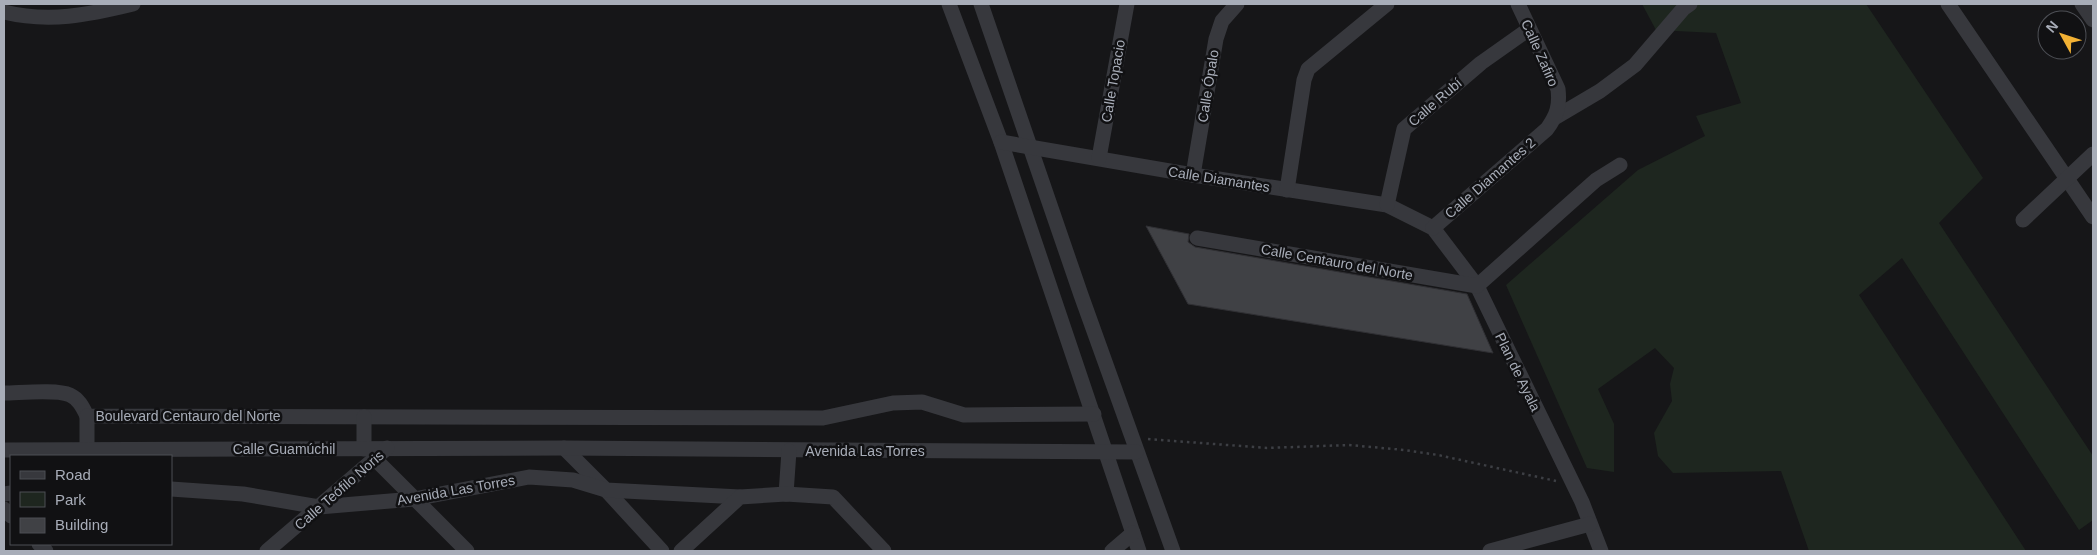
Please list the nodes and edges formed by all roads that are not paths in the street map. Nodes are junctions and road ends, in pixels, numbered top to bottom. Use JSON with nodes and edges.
{"nodes":[{"id":1,"x":133,"y":4,"type":"edge"},
{"id":2,"x":949,"y":4,"type":"edge"},
{"id":3,"x":981,"y":4,"type":"edge"},
{"id":4,"x":1127,"y":4,"type":"edge"},
{"id":5,"x":1237,"y":4,"type":"edge"},
{"id":6,"x":1387,"y":4,"type":"edge"},
{"id":7,"x":1518,"y":4,"type":"edge"},
{"id":8,"x":1690,"y":4,"type":"edge"},
{"id":9,"x":1948,"y":4,"type":"edge"},
{"id":10,"x":2082,"y":4,"type":"edge"},
{"id":11,"x":4,"y":12,"type":"edge"},
{"id":12,"x":2093,"y":20,"type":"edge"},
{"id":13,"x":1529,"y":29,"type":"junction"},
{"id":14,"x":1551,"y":123,"type":"junction"},
{"id":15,"x":1000,"y":142,"type":"junction"},
{"id":16,"x":1030,"y":146,"type":"junction"},
{"id":17,"x":2093,"y":154,"type":"edge"},
{"id":18,"x":1099,"y":158,"type":"junction"},
{"id":19,"x":1620,"y":165,"type":"dead end"},
{"id":20,"x":1193,"y":175,"type":"junction"},
{"id":21,"x":2067,"y":179,"type":"junction"},
{"id":22,"x":1287,"y":190,"type":"junction"},
{"id":23,"x":1387,"y":205,"type":"junction"},
{"id":24,"x":2093,"y":216,"type":"edge"},
{"id":25,"x":2023,"y":220,"type":"dead end"},
{"id":26,"x":1433,"y":228,"type":"junction"},
{"id":27,"x":1196,"y":238,"type":"dead end"},
{"id":28,"x":1477,"y":286,"type":"junction"},
{"id":29,"x":4,"y":393,"type":"edge"},
{"id":30,"x":1094,"y":414,"type":"junction"},
{"id":31,"x":87,"y":416,"type":"junction"},
{"id":32,"x":364,"y":417,"type":"junction"},
{"id":33,"x":1134,"y":445,"type":"junction"},
{"id":34,"x":564,"y":448,"type":"junction"},
{"id":35,"x":4,"y":450,"type":"edge"},
{"id":36,"x":87,"y":450,"type":"junction"},
{"id":37,"x":789,"y":451,"type":"junction"},
{"id":38,"x":1104,"y":451,"type":"junction"},
{"id":39,"x":369,"y":453,"type":"junction"},
{"id":40,"x":172,"y":490,"type":"edge"},
{"id":41,"x":606,"y":490,"type":"junction"},
{"id":42,"x":786,"y":494,"type":"junction"},
{"id":43,"x":740,"y":497,"type":"junction"},
{"id":44,"x":414,"y":499,"type":"junction"},
{"id":45,"x":319,"y":507,"type":"junction"},
{"id":46,"x":1590,"y":524,"type":"junction"},
{"id":47,"x":1133,"y":533,"type":"junction"},
{"id":48,"x":268,"y":551,"type":"edge"},
{"id":49,"x":467,"y":551,"type":"edge"},
{"id":50,"x":662,"y":551,"type":"edge"},
{"id":51,"x":682,"y":551,"type":"edge"},
{"id":52,"x":884,"y":551,"type":"edge"},
{"id":53,"x":1112,"y":551,"type":"edge"},
{"id":54,"x":1140,"y":551,"type":"edge"},
{"id":55,"x":1173,"y":551,"type":"edge"},
{"id":56,"x":1492,"y":551,"type":"edge"},
{"id":57,"x":1600,"y":551,"type":"edge"}],
"edges":[{"from":1,"to":11,"type":"street"},
{"from":2,"to":15,"type":"street"},
{"from":3,"to":16,"type":"street"},
{"from":4,"to":18,"type":"street","name":"Calle Topacio"},
{"from":5,"to":20,"type":"street","name":"Calle Ópalo"},
{"from":6,"to":22,"type":"street"},
{"from":7,"to":13,"type":"street","name":"Calle Zafiro"},
{"from":8,"to":14,"type":"street","name":"Calle Diamantes 2"},
{"from":9,"to":21,"type":"street"},
{"from":10,"to":12,"type":"street"},
{"from":13,"to":14,"type":"street","name":"Calle Zafiro"},
{"from":13,"to":23,"type":"street","name":"Calle Rubí"},
{"from":14,"to":26,"type":"street","name":"Calle Diamantes 2"},
{"from":15,"to":16,"type":"street","name":"Calle Diamantes"},
{"from":15,"to":30,"type":"street"},
{"from":16,"to":18,"type":"street","name":"Calle Diamantes"},
{"from":16,"to":33,"type":"street"},
{"from":17,"to":21,"type":"street"},
{"from":18,"to":20,"type":"street","name":"Calle Diamantes"},
{"from":19,"to":28,"type":"street"},
{"from":20,"to":22,"type":"street","name":"Calle Diamantes"},
{"from":21,"to":24,"type":"street"},
{"from":21,"to":25,"type":"street"},
{"from":22,"to":23,"type":"street","name":"Calle Diamantes"},
{"from":23,"to":26,"type":"street","name":"Calle Diamantes"},
{"from":26,"to":28,"type":"street","name":"Plan de Ayala"},
{"from":27,"to":28,"type":"street","name":"Calle Centauro del Norte"},
{"from":28,"to":46,"type":"street","name":"Plan de Ayala"},
{"from":29,"to":31,"type":"street","name":"Boulevard Centauro del Norte"},
{"from":30,"to":32,"type":"street","name":"Boulevard Centauro del Norte"},
{"from":30,"to":38,"type":"street"},
{"from":31,"to":32,"type":"street","name":"Boulevard Centauro del Norte"},
{"from":31,"to":36,"type":"street"},
{"from":32,"to":39,"type":"street"},
{"from":33,"to":38,"type":"street","name":"Avenida Las Torres"},
{"from":33,"to":55,"type":"street"},
{"from":34,"to":37,"type":"street","name":"Avenida Las Torres"},
{"from":34,"to":39,"type":"street","name":"Calle Teófilo Noris"},
{"from":34,"to":41,"type":"street"},
{"from":35,"to":36,"type":"street","name":"Calle Guamúchil"},
{"from":36,"to":39,"type":"street","name":"Calle Guamúchil"},
{"from":37,"to":38,"type":"street","name":"Avenida Las Torres"},
{"from":37,"to":42,"type":"street"},
{"from":38,"to":47,"type":"street"},
{"from":39,"to":44,"type":"street"},
{"from":39,"to":45,"type":"street","name":"Calle Teófilo Noris"},
{"from":40,"to":45,"type":"street","name":"Avenida Las Torres"},
{"from":41,"to":43,"type":"street","name":"Avenida Las Torres"},
{"from":41,"to":44,"type":"street","name":"Avenida Las Torres"},
{"from":41,"to":50,"type":"street"},
{"from":42,"to":43,"type":"street","name":"Avenida Las Torres"},
{"from":42,"to":52,"type":"street","name":"Avenida Las Torres"},
{"from":43,"to":51,"type":"street"},
{"from":44,"to":45,"type":"street","name":"Avenida Las Torres"},
{"from":44,"to":49,"type":"street"},
{"from":45,"to":48,"type":"street","name":"Calle Teófilo Noris"},
{"from":46,"to":56,"type":"street"},
{"from":46,"to":57,"type":"street","name":"Plan de Ayala"},
{"from":47,"to":53,"type":"street"},
{"from":47,"to":54,"type":"street"}]}
